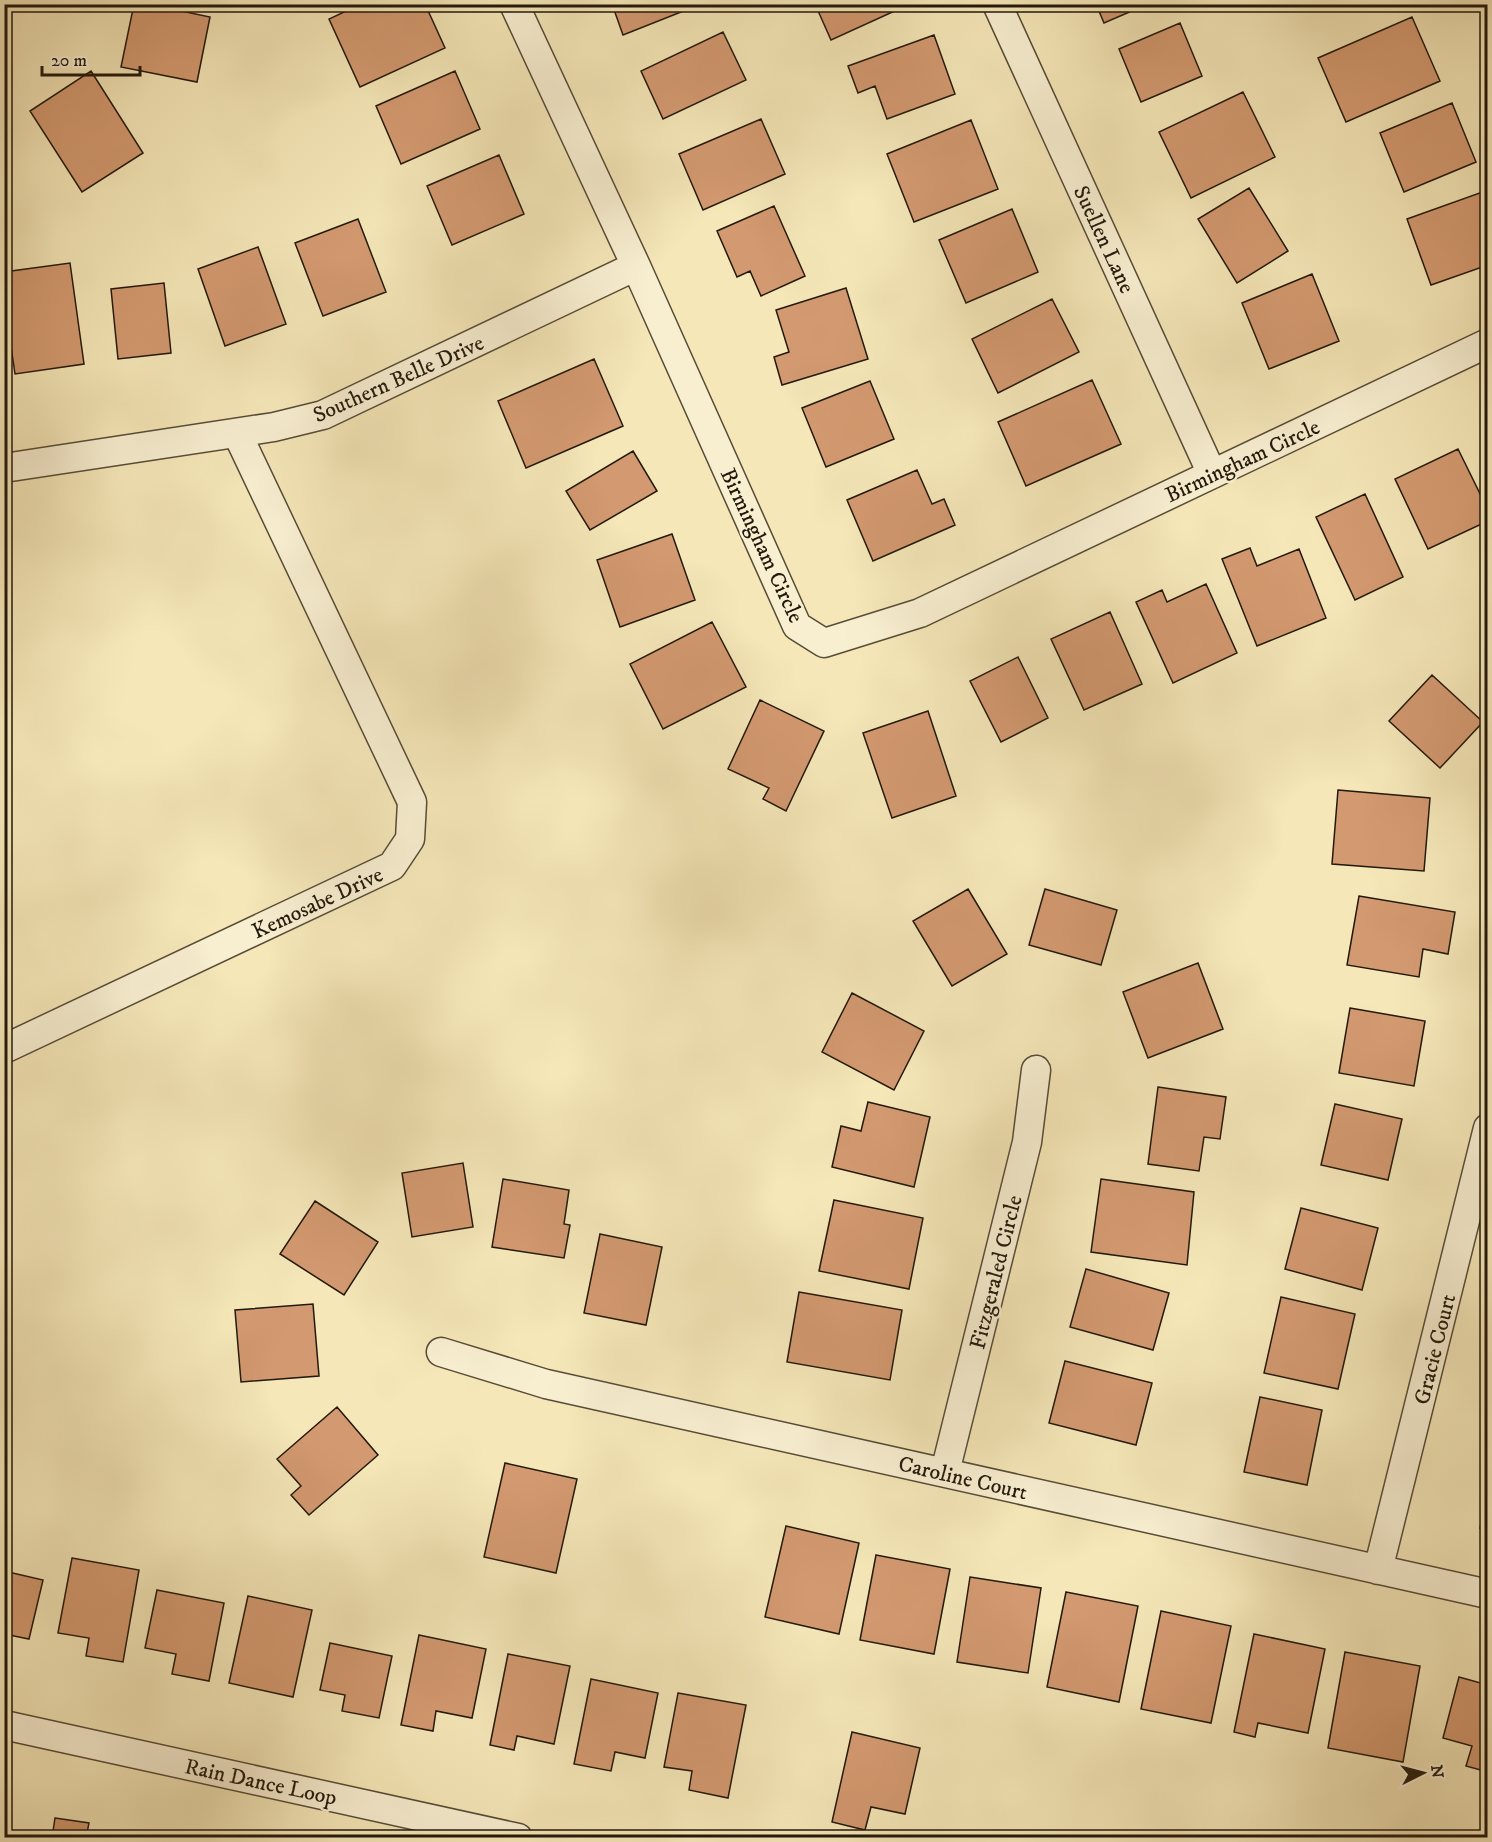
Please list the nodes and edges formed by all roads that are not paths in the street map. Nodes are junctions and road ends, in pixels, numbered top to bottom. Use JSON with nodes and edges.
{"nodes":[{"id":1,"x":514,"y":4,"type":"edge"},
{"id":2,"x":997,"y":4,"type":"edge"},
{"id":3,"x":636,"y":266,"type":"junction"},
{"id":4,"x":1488,"y":343,"type":"edge"},
{"id":5,"x":237,"y":433,"type":"junction"},
{"id":6,"x":4,"y":468,"type":"edge"},
{"id":7,"x":1212,"y":474,"type":"junction"},
{"id":8,"x":4,"y":1049,"type":"edge"},
{"id":9,"x":1036,"y":1070,"type":"dead end"},
{"id":10,"x":1488,"y":1128,"type":"edge"},
{"id":11,"x":441,"y":1352,"type":"dead end"},
{"id":12,"x":945,"y":1472,"type":"junction"},
{"id":13,"x":1378,"y":1570,"type":"junction"},
{"id":14,"x":1488,"y":1594,"type":"edge"},
{"id":15,"x":4,"y":1725,"type":"edge"},
{"id":16,"x":518,"y":1838,"type":"edge"}],
"edges":[{"from":1,"to":3,"type":"street","name":"Birmingham Circle"},
{"from":2,"to":7,"type":"street","name":"Suellen Lane"},
{"from":3,"to":5,"type":"street","name":"Southern Belle Drive"},
{"from":3,"to":7,"type":"street","name":"Birmingham Circle"},
{"from":4,"to":7,"type":"street","name":"Birmingham Circle"},
{"from":5,"to":6,"type":"street","name":"Southern Belle Drive"},
{"from":5,"to":8,"type":"street","name":"Kemosabe Drive"},
{"from":9,"to":12,"type":"street","name":"Fitzgeraled Circle"},
{"from":10,"to":13,"type":"street","name":"Gracie Court"},
{"from":11,"to":12,"type":"street","name":"Caroline Court"},
{"from":12,"to":13,"type":"street","name":"Caroline Court"},
{"from":13,"to":14,"type":"street","name":"Caroline Court"},
{"from":15,"to":16,"type":"street","name":"Rain Dance Loop"}]}
